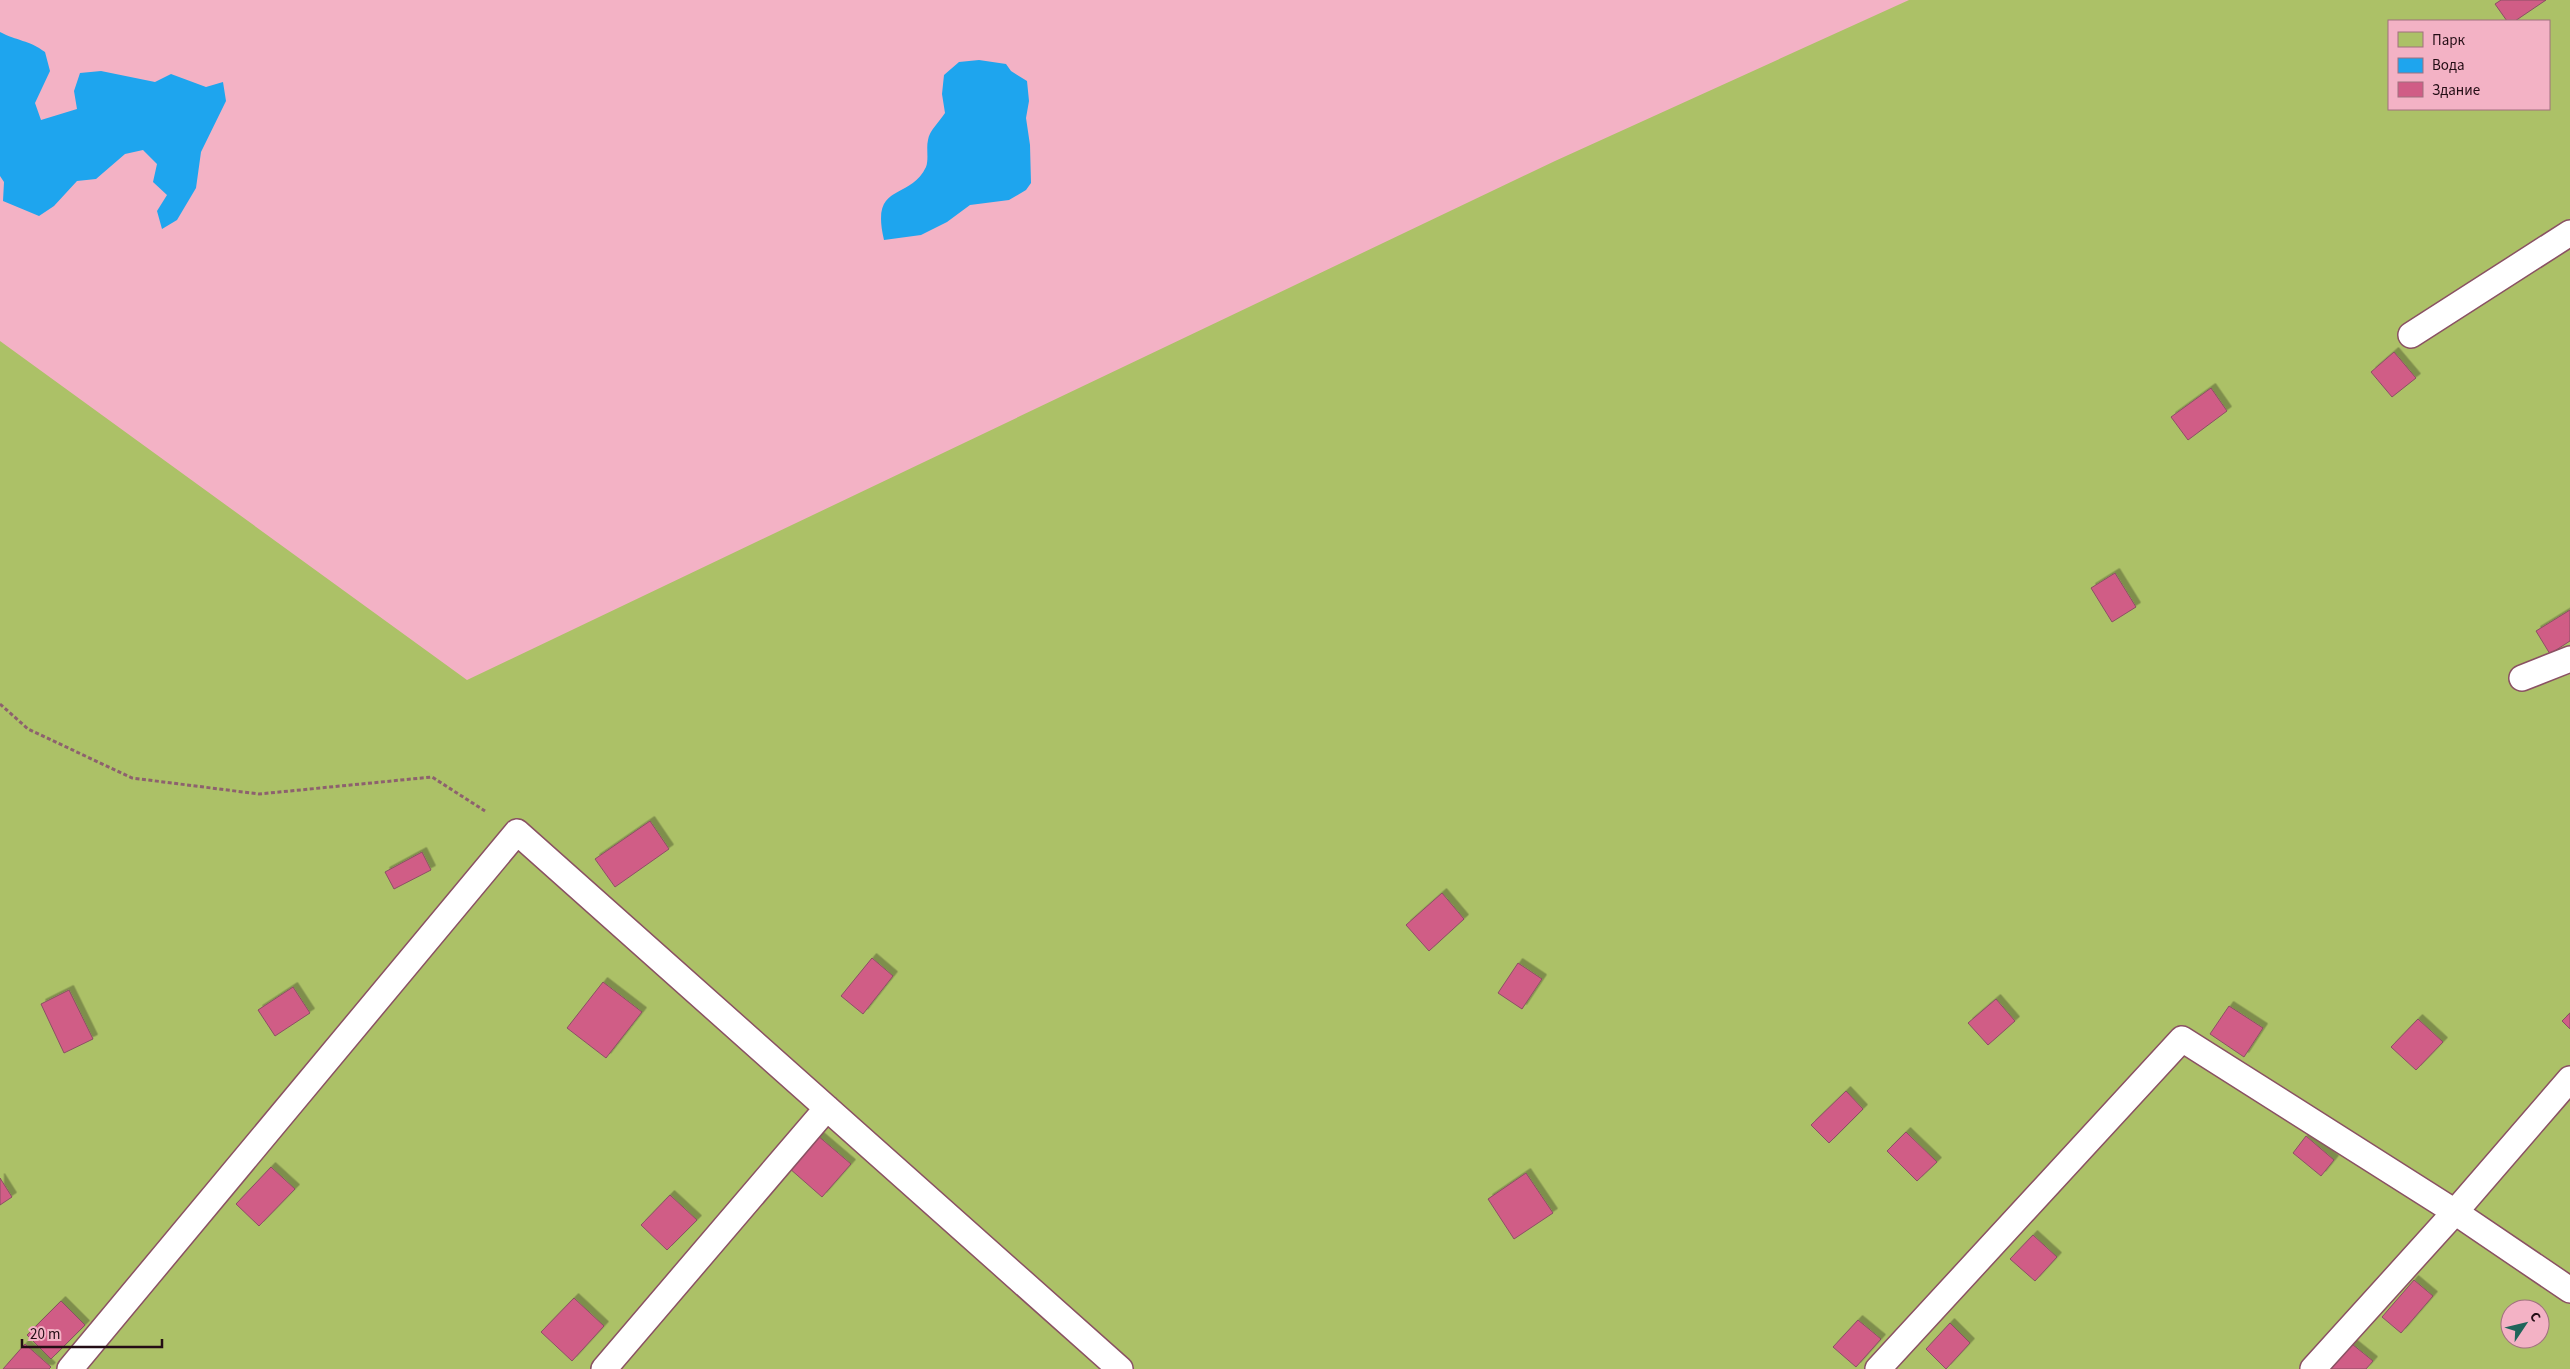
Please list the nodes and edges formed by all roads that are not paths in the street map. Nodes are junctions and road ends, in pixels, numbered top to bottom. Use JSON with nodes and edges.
{"nodes":[{"id":1,"x":2570,"y":233,"type":"edge"},
{"id":2,"x":2411,"y":334,"type":"dead end"},
{"id":3,"x":2570,"y":659,"type":"edge"},
{"id":4,"x":2522,"y":678,"type":"dead end"},
{"id":5,"x":2570,"y":1079,"type":"edge"},
{"id":6,"x":827,"y":1108,"type":"junction"},
{"id":7,"x":2455,"y":1212,"type":"junction"},
{"id":8,"x":2570,"y":1290,"type":"edge"},
{"id":9,"x":1107,"y":1365,"type":"edge"},
{"id":10,"x":70,"y":1369,"type":"edge"},
{"id":11,"x":604,"y":1369,"type":"edge"},
{"id":12,"x":1878,"y":1369,"type":"edge"},
{"id":13,"x":2313,"y":1369,"type":"edge"}],
"edges":[{"from":1,"to":2,"type":"lane"},
{"from":3,"to":4,"type":"lane"},
{"from":5,"to":7,"type":"lane"},
{"from":6,"to":9,"type":"lane"},
{"from":6,"to":10,"type":"lane"},
{"from":6,"to":11,"type":"lane"},
{"from":7,"to":8,"type":"lane"},
{"from":7,"to":12,"type":"lane"},
{"from":7,"to":13,"type":"lane"}]}
